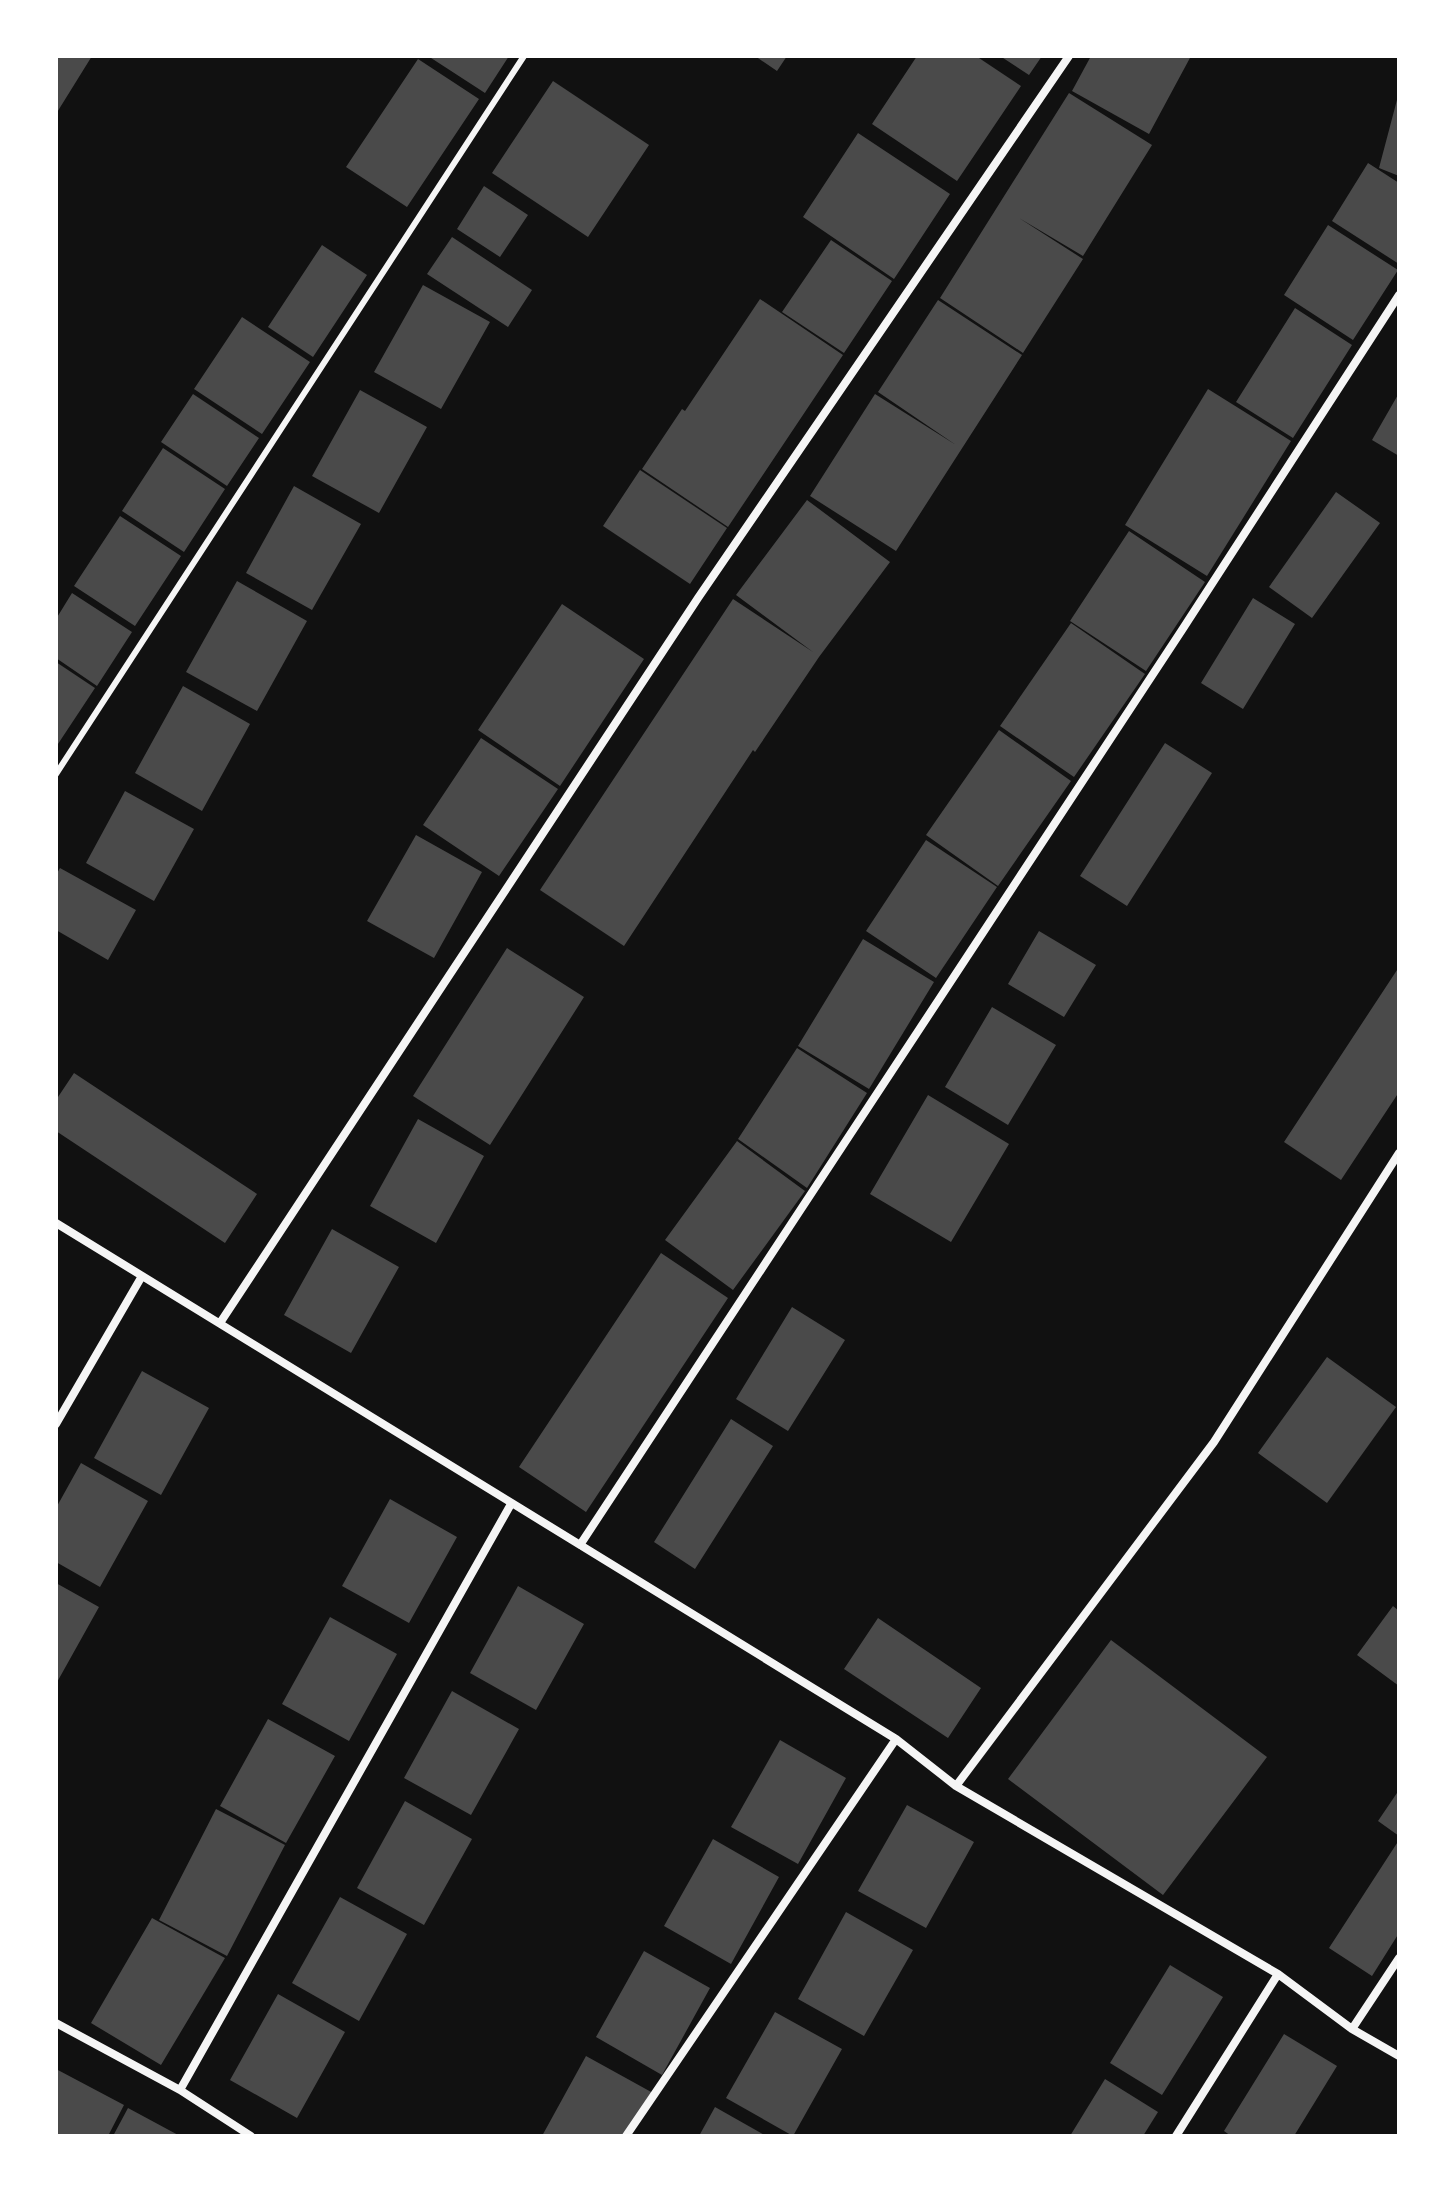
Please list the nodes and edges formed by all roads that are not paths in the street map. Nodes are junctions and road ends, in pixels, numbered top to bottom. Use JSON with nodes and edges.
{"nodes":[{"id":1,"x":524,"y":56,"type":"edge"},
{"id":2,"x":1069,"y":56,"type":"edge"},
{"id":3,"x":1399,"y":295,"type":"edge"},
{"id":4,"x":56,"y":774,"type":"edge"},
{"id":5,"x":1399,"y":1153,"type":"edge"},
{"id":6,"x":56,"y":1223,"type":"edge"},
{"id":7,"x":142,"y":1276,"type":"junction"},
{"id":8,"x":220,"y":1323,"type":"junction"},
{"id":9,"x":56,"y":1424,"type":"edge"},
{"id":10,"x":511,"y":1504,"type":"junction"},
{"id":11,"x":580,"y":1545,"type":"junction"},
{"id":12,"x":896,"y":1739,"type":"junction"},
{"id":13,"x":956,"y":1786,"type":"junction"},
{"id":14,"x":1399,"y":1958,"type":"edge"},
{"id":15,"x":1278,"y":1974,"type":"junction"},
{"id":16,"x":56,"y":2023,"type":"edge"},
{"id":17,"x":1352,"y":2029,"type":"junction"},
{"id":18,"x":1399,"y":2056,"type":"edge"},
{"id":19,"x":180,"y":2090,"type":"junction"},
{"id":20,"x":251,"y":2136,"type":"edge"},
{"id":21,"x":626,"y":2136,"type":"edge"},
{"id":22,"x":1176,"y":2136,"type":"edge"}],
"edges":[{"from":1,"to":4,"type":"lane"},
{"from":2,"to":8,"type":"street"},
{"from":3,"to":11,"type":"street"},
{"from":5,"to":13,"type":"street"},
{"from":6,"to":7,"type":"street"},
{"from":7,"to":8,"type":"street"},
{"from":7,"to":9,"type":"street"},
{"from":8,"to":10,"type":"street"},
{"from":10,"to":11,"type":"street"},
{"from":10,"to":19,"type":"street"},
{"from":11,"to":12,"type":"street"},
{"from":12,"to":13,"type":"street"},
{"from":12,"to":21,"type":"street"},
{"from":13,"to":15,"type":"street"},
{"from":14,"to":17,"type":"street"},
{"from":15,"to":17,"type":"street"},
{"from":15,"to":22,"type":"street"},
{"from":16,"to":19,"type":"street"},
{"from":17,"to":18,"type":"street"},
{"from":19,"to":20,"type":"street"}]}
